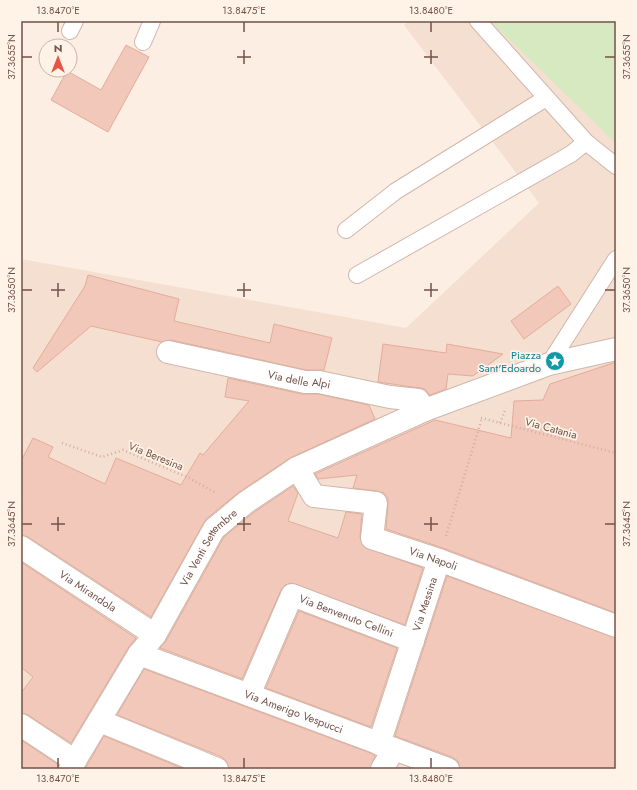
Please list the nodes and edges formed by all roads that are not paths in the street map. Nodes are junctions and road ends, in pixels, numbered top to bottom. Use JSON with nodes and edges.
{"nodes":[{"id":1,"x":152,"y":21,"type":"edge"},
{"id":2,"x":478,"y":21,"type":"edge"},
{"id":3,"x":143,"y":42,"type":"dead end"},
{"id":4,"x":546,"y":98,"type":"junction"},
{"id":5,"x":586,"y":142,"type":"junction"},
{"id":6,"x":616,"y":166,"type":"edge"},
{"id":7,"x":346,"y":230,"type":"dead end"},
{"id":8,"x":616,"y":259,"type":"edge"},
{"id":9,"x":357,"y":275,"type":"dead end"},
{"id":10,"x":616,"y":350,"type":"edge"},
{"id":11,"x":168,"y":352,"type":"dead end"},
{"id":12,"x":549,"y":364,"type":"junction"},
{"id":13,"x":425,"y":410,"type":"junction"},
{"id":14,"x":298,"y":468,"type":"junction"},
{"id":15,"x":21,"y":547,"type":"edge"},
{"id":16,"x":439,"y":560,"type":"junction"},
{"id":17,"x":616,"y":626,"type":"edge"},
{"id":18,"x":155,"y":635,"type":"junction"},
{"id":19,"x":413,"y":641,"type":"junction"},
{"id":20,"x":139,"y":654,"type":"junction"},
{"id":21,"x":249,"y":695,"type":"junction"},
{"id":22,"x":100,"y":721,"type":"junction"},
{"id":23,"x":21,"y":725,"type":"edge"},
{"id":24,"x":387,"y":746,"type":"junction"},
{"id":25,"x":72,"y":765,"type":"edge"},
{"id":26,"x":217,"y":769,"type":"edge"},
{"id":27,"x":382,"y":769,"type":"edge"},
{"id":28,"x":448,"y":769,"type":"edge"}],
"edges":[{"from":1,"to":3,"type":"lane"},
{"from":2,"to":4,"type":"lane"},
{"from":4,"to":5,"type":"lane"},
{"from":4,"to":7,"type":"lane"},
{"from":5,"to":6,"type":"lane"},
{"from":5,"to":9,"type":"lane"},
{"from":8,"to":12,"type":"lane"},
{"from":10,"to":12,"type":"street"},
{"from":11,"to":13,"type":"street","name":"Via delle Alpi"},
{"from":12,"to":13,"type":"street"},
{"from":13,"to":14,"type":"street","name":"Via Venti Settembre"},
{"from":14,"to":16,"type":"street","name":"Via Napoli"},
{"from":14,"to":18,"type":"street","name":"Via Venti Settembre"},
{"from":15,"to":18,"type":"street","name":"Via Mirandola"},
{"from":16,"to":17,"type":"street","name":"Via Napoli"},
{"from":16,"to":19,"type":"street","name":"Via Messina"},
{"from":18,"to":20,"type":"street","name":"Via Venti Settembre"},
{"from":19,"to":21,"type":"street","name":"Via Benvenuto Cellini"},
{"from":19,"to":24,"type":"street","name":"Via Messina"},
{"from":20,"to":21,"type":"street","name":"Via Amerigo Vespucci"},
{"from":20,"to":22,"type":"street","name":"Via Venti Settembre"},
{"from":21,"to":24,"type":"street","name":"Via Amerigo Vespucci"},
{"from":22,"to":25,"type":"street","name":"Via Venti Settembre"},
{"from":22,"to":26,"type":"street"},
{"from":23,"to":25,"type":"street"},
{"from":24,"to":27,"type":"street","name":"Via Messina"},
{"from":24,"to":28,"type":"street","name":"Via Amerigo Vespucci"}]}
